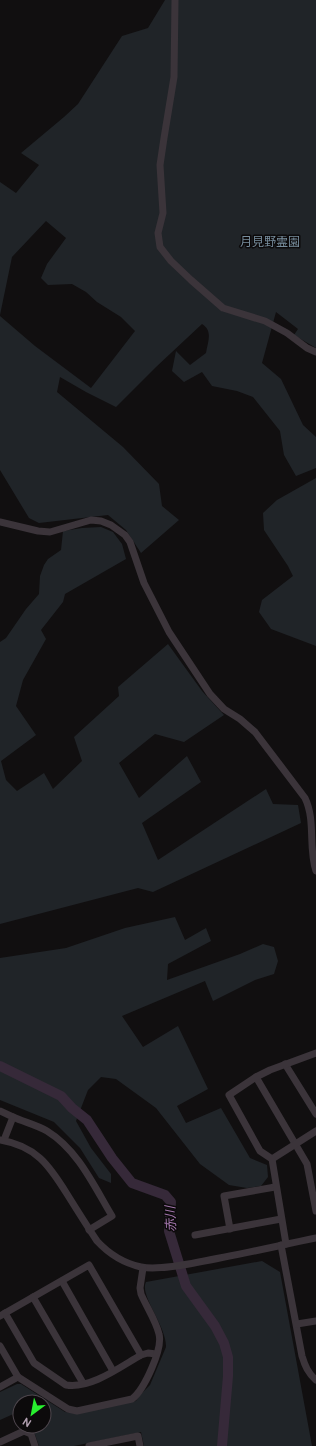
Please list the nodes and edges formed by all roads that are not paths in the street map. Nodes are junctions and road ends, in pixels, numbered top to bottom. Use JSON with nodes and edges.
{"nodes":[{"id":1,"x":175,"y":0,"type":"edge"},
{"id":2,"x":316,"y":352,"type":"edge"},
{"id":3,"x":0,"y":522,"type":"edge"},
{"id":4,"x":316,"y":871,"type":"edge"},
{"id":5,"x":316,"y":1053,"type":"edge"},
{"id":6,"x":286,"y":1064,"type":"junction"},
{"id":7,"x":256,"y":1077,"type":"junction"},
{"id":8,"x":0,"y":1111,"type":"edge"},
{"id":9,"x":316,"y":1114,"type":"edge"},
{"id":10,"x":13,"y":1117,"type":"junction"},
{"id":11,"x":316,"y":1131,"type":"edge"},
{"id":12,"x":2,"y":1140,"type":"edge"},
{"id":13,"x":296,"y":1144,"type":"junction"},
{"id":14,"x":272,"y":1159,"type":"junction"},
{"id":15,"x":275,"y":1187,"type":"junction"},
{"id":16,"x":316,"y":1211,"type":"edge"},
{"id":17,"x":281,"y":1219,"type":"junction"},
{"id":18,"x":230,"y":1229,"type":"junction"},
{"id":19,"x":89,"y":1230,"type":"junction"},
{"id":20,"x":195,"y":1235,"type":"dead end"},
{"id":21,"x":316,"y":1238,"type":"edge"},
{"id":22,"x":284,"y":1245,"type":"junction"},
{"id":23,"x":143,"y":1268,"type":"junction"},
{"id":24,"x":62,"y":1281,"type":"junction"},
{"id":25,"x":33,"y":1297,"type":"junction"},
{"id":26,"x":2,"y":1314,"type":"edge"},
{"id":27,"x":316,"y":1321,"type":"edge"},
{"id":28,"x":297,"y":1324,"type":"junction"},
{"id":29,"x":0,"y":1346,"type":"edge"},
{"id":30,"x":141,"y":1354,"type":"junction"},
{"id":31,"x":156,"y":1354,"type":"junction"},
{"id":32,"x":113,"y":1371,"type":"junction"},
{"id":33,"x":18,"y":1377,"type":"junction"},
{"id":34,"x":316,"y":1380,"type":"edge"},
{"id":35,"x":83,"y":1383,"type":"junction"},
{"id":36,"x":0,"y":1387,"type":"edge"},
{"id":37,"x":0,"y":1442,"type":"edge"},
{"id":38,"x":35,"y":1446,"type":"edge"},
{"id":39,"x":89,"y":1446,"type":"edge"},
{"id":40,"x":140,"y":1446,"type":"edge"}],
"edges":[{"from":1,"to":2,"type":"street"},
{"from":3,"to":4,"type":"street"},
{"from":5,"to":6,"type":"street"},
{"from":6,"to":7,"type":"street"},
{"from":6,"to":9,"type":"street"},
{"from":7,"to":13,"type":"street"},
{"from":7,"to":14,"type":"street"},
{"from":8,"to":10,"type":"street"},
{"from":10,"to":12,"type":"street"},
{"from":10,"to":19,"type":"street"},
{"from":11,"to":13,"type":"street"},
{"from":12,"to":19,"type":"street"},
{"from":13,"to":14,"type":"street"},
{"from":13,"to":16,"type":"street"},
{"from":14,"to":15,"type":"street"},
{"from":15,"to":17,"type":"street"},
{"from":15,"to":18,"type":"street"},
{"from":17,"to":18,"type":"street"},
{"from":17,"to":22,"type":"street"},
{"from":18,"to":20,"type":"street"},
{"from":19,"to":23,"type":"street"},
{"from":21,"to":22,"type":"street"},
{"from":22,"to":23,"type":"street"},
{"from":22,"to":28,"type":"street"},
{"from":23,"to":31,"type":"street"},
{"from":24,"to":25,"type":"street"},
{"from":24,"to":30,"type":"street"},
{"from":24,"to":32,"type":"street"},
{"from":25,"to":26,"type":"street"},
{"from":25,"to":35,"type":"street"},
{"from":26,"to":35,"type":"street"},
{"from":27,"to":28,"type":"street"},
{"from":28,"to":34,"type":"street"},
{"from":29,"to":33,"type":"street"},
{"from":30,"to":31,"type":"street"},
{"from":30,"to":32,"type":"street"},
{"from":31,"to":33,"type":"street"},
{"from":32,"to":35,"type":"street"},
{"from":33,"to":36,"type":"street"},
{"from":37,"to":38,"type":"street"},
{"from":39,"to":40,"type":"street"}]}
